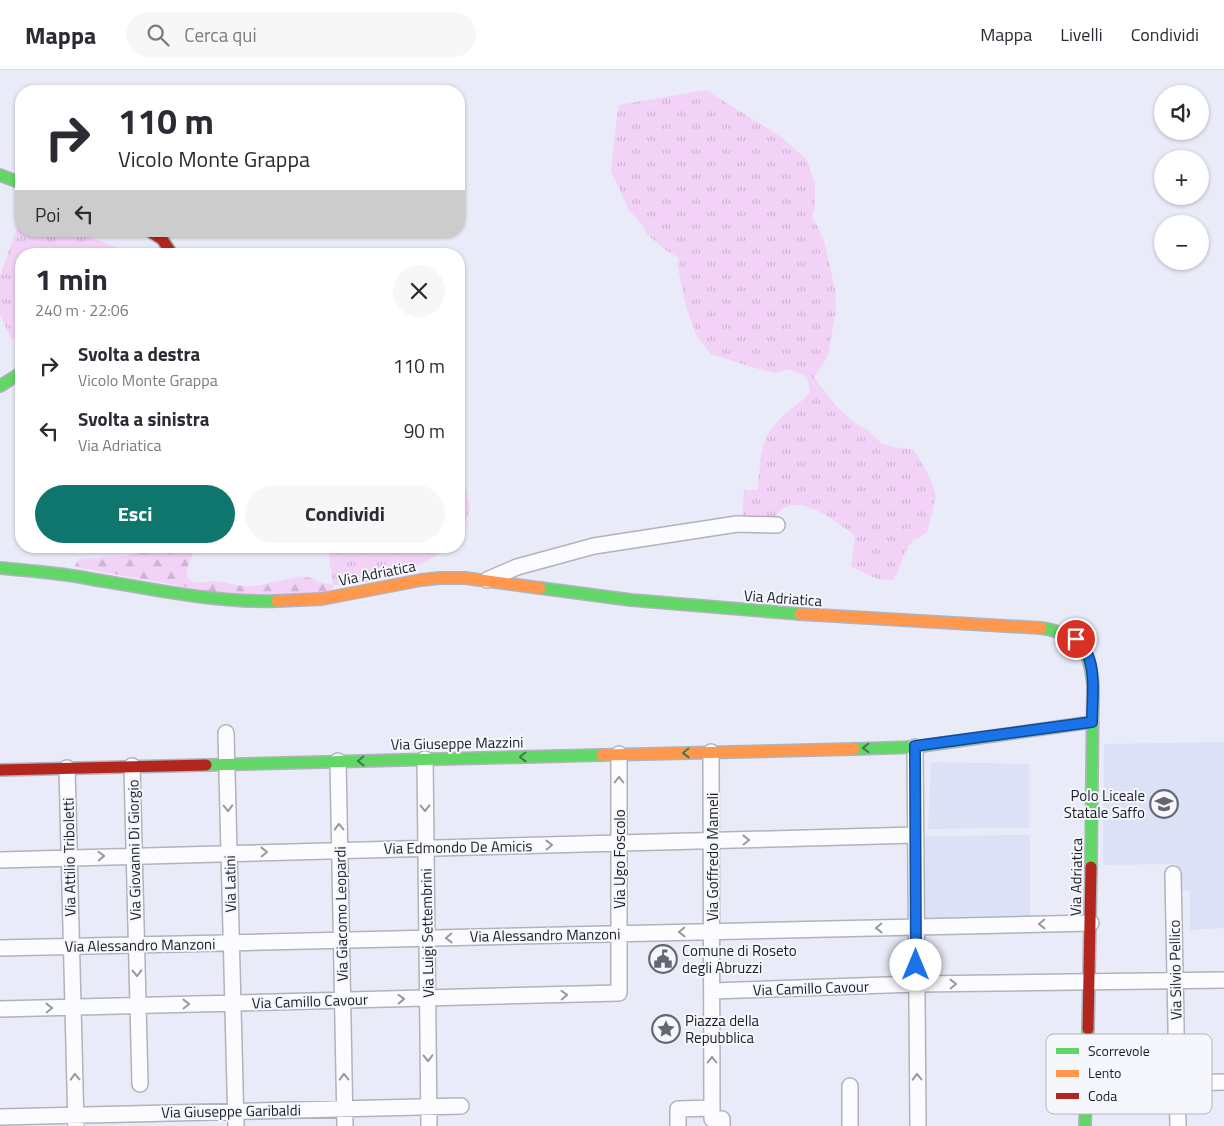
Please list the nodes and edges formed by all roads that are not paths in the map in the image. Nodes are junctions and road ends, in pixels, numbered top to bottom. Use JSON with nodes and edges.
{"nodes":[{"id":1,"x":0,"y":174,"type":"edge"},
{"id":2,"x":15,"y":180,"type":"edge"},
{"id":3,"x":159,"y":237,"type":"edge"},
{"id":4,"x":168,"y":248,"type":"edge"},
{"id":5,"x":15,"y":377,"type":"edge"},
{"id":6,"x":0,"y":386,"type":"edge"},
{"id":7,"x":777,"y":525,"type":"dead end"},
{"id":8,"x":0,"y":568,"type":"edge"},
{"id":9,"x":487,"y":580,"type":"junction"},
{"id":10,"x":1092,"y":722,"type":"junction"},
{"id":11,"x":226,"y":732,"type":"dead end"},
{"id":12,"x":915,"y":746,"type":"junction"},
{"id":13,"x":712,"y":752,"type":"junction"},
{"id":14,"x":619,"y":754,"type":"junction"},
{"id":15,"x":425,"y":759,"type":"junction"},
{"id":16,"x":338,"y":761,"type":"junction"},
{"id":17,"x":226,"y":764,"type":"junction"},
{"id":18,"x":132,"y":766,"type":"junction"},
{"id":19,"x":67,"y":768,"type":"junction"},
{"id":20,"x":0,"y":770,"type":"edge"},
{"id":21,"x":915,"y":835,"type":"junction"},
{"id":22,"x":712,"y":840,"type":"junction"},
{"id":23,"x":619,"y":843,"type":"junction"},
{"id":24,"x":426,"y":848,"type":"junction"},
{"id":25,"x":340,"y":850,"type":"junction"},
{"id":26,"x":229,"y":853,"type":"junction"},
{"id":27,"x":134,"y":855,"type":"junction"},
{"id":28,"x":68,"y":857,"type":"junction"},
{"id":29,"x":0,"y":860,"type":"edge"},
{"id":30,"x":1173,"y":874,"type":"dead end"},
{"id":31,"x":1091,"y":923,"type":"junction"},
{"id":32,"x":916,"y":927,"type":"junction"},
{"id":33,"x":712,"y":932,"type":"junction"},
{"id":34,"x":619,"y":934,"type":"junction"},
{"id":35,"x":427,"y":938,"type":"junction"},
{"id":36,"x":342,"y":940,"type":"junction"},
{"id":37,"x":231,"y":943,"type":"junction"},
{"id":38,"x":136,"y":945,"type":"junction"},
{"id":39,"x":71,"y":946,"type":"junction"},
{"id":40,"x":0,"y":948,"type":"edge"},
{"id":41,"x":1224,"y":980,"type":"edge"},
{"id":42,"x":1175,"y":981,"type":"junction"},
{"id":43,"x":1090,"y":982,"type":"junction"},
{"id":44,"x":916,"y":984,"type":"junction"},
{"id":45,"x":712,"y":991,"type":"junction"},
{"id":46,"x":619,"y":993,"type":"joint"},
{"id":47,"x":427,"y":998,"type":"junction"},
{"id":48,"x":343,"y":1000,"type":"junction"},
{"id":49,"x":233,"y":1003,"type":"junction"},
{"id":50,"x":138,"y":1006,"type":"junction"},
{"id":51,"x":73,"y":1008,"type":"junction"},
{"id":52,"x":0,"y":1009,"type":"edge"},
{"id":53,"x":1088,"y":1034,"type":"edge"},
{"id":54,"x":1176,"y":1034,"type":"edge"},
{"id":55,"x":140,"y":1084,"type":"dead end"},
{"id":56,"x":850,"y":1086,"type":"dead end"},
{"id":57,"x":461,"y":1106,"type":"dead end"},
{"id":58,"x":428,"y":1107,"type":"junction"},
{"id":59,"x":345,"y":1109,"type":"junction"},
{"id":60,"x":0,"y":1117,"type":"edge"},
{"id":61,"x":715,"y":1118,"type":"edge"},
{"id":62,"x":236,"y":1119,"type":"edge"},
{"id":63,"x":76,"y":1120,"type":"edge"},
{"id":64,"x":345,"y":1126,"type":"edge"},
{"id":65,"x":429,"y":1126,"type":"edge"},
{"id":66,"x":678,"y":1126,"type":"edge"},
{"id":67,"x":850,"y":1126,"type":"edge"},
{"id":68,"x":918,"y":1126,"type":"edge"}],
"edges":[{"from":1,"to":2,"type":"main road"},
{"from":3,"to":4,"type":"main road"},
{"from":5,"to":6,"type":"main road"},
{"from":7,"to":9,"type":"street"},
{"from":8,"to":9,"type":"main road","name":"Via Adriatica"},
{"from":9,"to":10,"type":"main road","name":"Via Adriatica"},
{"from":10,"to":12,"type":"main road","name":"Via Giuseppe Mazzini"},
{"from":10,"to":31,"type":"main road","name":"Via Adriatica"},
{"from":11,"to":17,"type":"street","name":"Via Latini"},
{"from":12,"to":13,"type":"main road","name":"Via Giuseppe Mazzini","one_way":true},
{"from":12,"to":21,"type":"street"},
{"from":13,"to":14,"type":"main road","name":"Via Giuseppe Mazzini","one_way":true},
{"from":13,"to":22,"type":"street","name":"Via Goffredo Mameli"},
{"from":14,"to":15,"type":"main road","name":"Via Giuseppe Mazzini","one_way":true},
{"from":23,"to":14,"type":"street","name":"Via Ugo Foscolo","one_way":true},
{"from":15,"to":16,"type":"main road","name":"Via Giuseppe Mazzini","one_way":true},
{"from":15,"to":24,"type":"street","name":"Via Luigi Settembrini","one_way":true},
{"from":16,"to":17,"type":"main road","name":"Via Giuseppe Mazzini"},
{"from":25,"to":16,"type":"street","name":"Via Giacomo Leopardi","one_way":true},
{"from":17,"to":18,"type":"main road","name":"Via Giuseppe Mazzini"},
{"from":17,"to":26,"type":"street","name":"Via Latini","one_way":true},
{"from":18,"to":19,"type":"main road","name":"Via Giuseppe Mazzini"},
{"from":18,"to":27,"type":"street","name":"Via Giovanni Di Giorgio"},
{"from":19,"to":20,"type":"main road","name":"Via Giuseppe Mazzini"},
{"from":19,"to":28,"type":"street","name":"Via Attilio Triboletti"},
{"from":22,"to":21,"type":"street","name":"Via Edmondo De Amicis","one_way":true},
{"from":21,"to":32,"type":"street"},
{"from":22,"to":23,"type":"street","name":"Via Edmondo De Amicis"},
{"from":22,"to":33,"type":"street","name":"Via Goffredo Mameli"},
{"from":24,"to":23,"type":"street","name":"Via Edmondo De Amicis","one_way":true},
{"from":23,"to":34,"type":"street","name":"Via Ugo Foscolo"},
{"from":24,"to":25,"type":"street","name":"Via Edmondo De Amicis"},
{"from":24,"to":35,"type":"street","name":"Via Luigi Settembrini"},
{"from":26,"to":25,"type":"street","name":"Via Edmondo De Amicis","one_way":true},
{"from":25,"to":36,"type":"street","name":"Via Giacomo Leopardi"},
{"from":26,"to":27,"type":"street","name":"Via Edmondo De Amicis"},
{"from":26,"to":37,"type":"street","name":"Via Latini"},
{"from":28,"to":27,"type":"street","name":"Via Edmondo De Amicis","one_way":true},
{"from":27,"to":38,"type":"street","name":"Via Giovanni Di Giorgio"},
{"from":28,"to":29,"type":"street","name":"Via Edmondo De Amicis"},
{"from":28,"to":39,"type":"street","name":"Via Attilio Triboletti"},
{"from":30,"to":42,"type":"street","name":"Via Silvio Pellico"},
{"from":31,"to":32,"type":"street","name":"Via Alessandro Manzoni","one_way":true},
{"from":31,"to":43,"type":"main road","name":"Via Adriatica"},
{"from":32,"to":33,"type":"street","name":"Via Alessandro Manzoni","one_way":true},
{"from":32,"to":44,"type":"street"},
{"from":33,"to":34,"type":"street","name":"Via Alessandro Manzoni","one_way":true},
{"from":33,"to":45,"type":"street","name":"Via Goffredo Mameli"},
{"from":34,"to":35,"type":"street","name":"Via Alessandro Manzoni","one_way":true},
{"from":34,"to":46,"type":"street","name":"Via Ugo Foscolo"},
{"from":35,"to":36,"type":"street","name":"Via Alessandro Manzoni"},
{"from":35,"to":47,"type":"street","name":"Via Luigi Settembrini"},
{"from":36,"to":37,"type":"street","name":"Via Alessandro Manzoni"},
{"from":36,"to":48,"type":"street","name":"Via Giacomo Leopardi"},
{"from":37,"to":38,"type":"street","name":"Via Alessandro Manzoni"},
{"from":37,"to":49,"type":"street","name":"Via Latini"},
{"from":38,"to":39,"type":"street","name":"Via Alessandro Manzoni"},
{"from":38,"to":50,"type":"street","name":"Via Giovanni Di Giorgio","one_way":true},
{"from":39,"to":40,"type":"street","name":"Via Alessandro Manzoni"},
{"from":39,"to":51,"type":"street","name":"Via Attilio Triboletti"},
{"from":41,"to":42,"type":"street","name":"Via Camillo Cavour"},
{"from":42,"to":43,"type":"street","name":"Via Camillo Cavour"},
{"from":42,"to":54,"type":"street","name":"Via Silvio Pellico"},
{"from":44,"to":43,"type":"street","name":"Via Camillo Cavour","one_way":true},
{"from":43,"to":53,"type":"main road","name":"Via Adriatica"},
{"from":44,"to":45,"type":"street","name":"Via Camillo Cavour"},
{"from":68,"to":44,"type":"street","one_way":true},
{"from":61,"to":45,"type":"street","one_way":true},
{"from":47,"to":46,"type":"street","name":"Via Camillo Cavour","one_way":true},
{"from":48,"to":47,"type":"street","name":"Via Camillo Cavour","one_way":true},
{"from":47,"to":58,"type":"street","name":"Via Luigi Settembrini","one_way":true},
{"from":48,"to":49,"type":"street","name":"Via Camillo Cavour"},
{"from":59,"to":48,"type":"street","name":"Via Giacomo Leopardi","one_way":true},
{"from":50,"to":49,"type":"street","name":"Via Camillo Cavour","one_way":true},
{"from":49,"to":62,"type":"street","name":"Via Latini"},
{"from":50,"to":51,"type":"street","name":"Via Camillo Cavour"},
{"from":50,"to":55,"type":"street","name":"Via Giovanni Di Giorgio"},
{"from":52,"to":51,"type":"street","name":"Via Camillo Cavour","one_way":true},
{"from":63,"to":51,"type":"street","name":"Via Attilio Triboletti","one_way":true},
{"from":56,"to":67,"type":"street"},
{"from":57,"to":58,"type":"street","name":"Via Giuseppe Garibaldi"},
{"from":58,"to":59,"type":"street","name":"Via Giuseppe Garibaldi"},
{"from":58,"to":65,"type":"street","name":"Via Luigi Settembrini"},
{"from":59,"to":62,"type":"street","name":"Via Giuseppe Garibaldi"},
{"from":59,"to":64,"type":"street","name":"Via Giacomo Leopardi"},
{"from":60,"to":63,"type":"street","name":"Via Giuseppe Garibaldi"},
{"from":61,"to":66,"type":"street"},
{"from":62,"to":63,"type":"street","name":"Via Giuseppe Garibaldi"}]}
